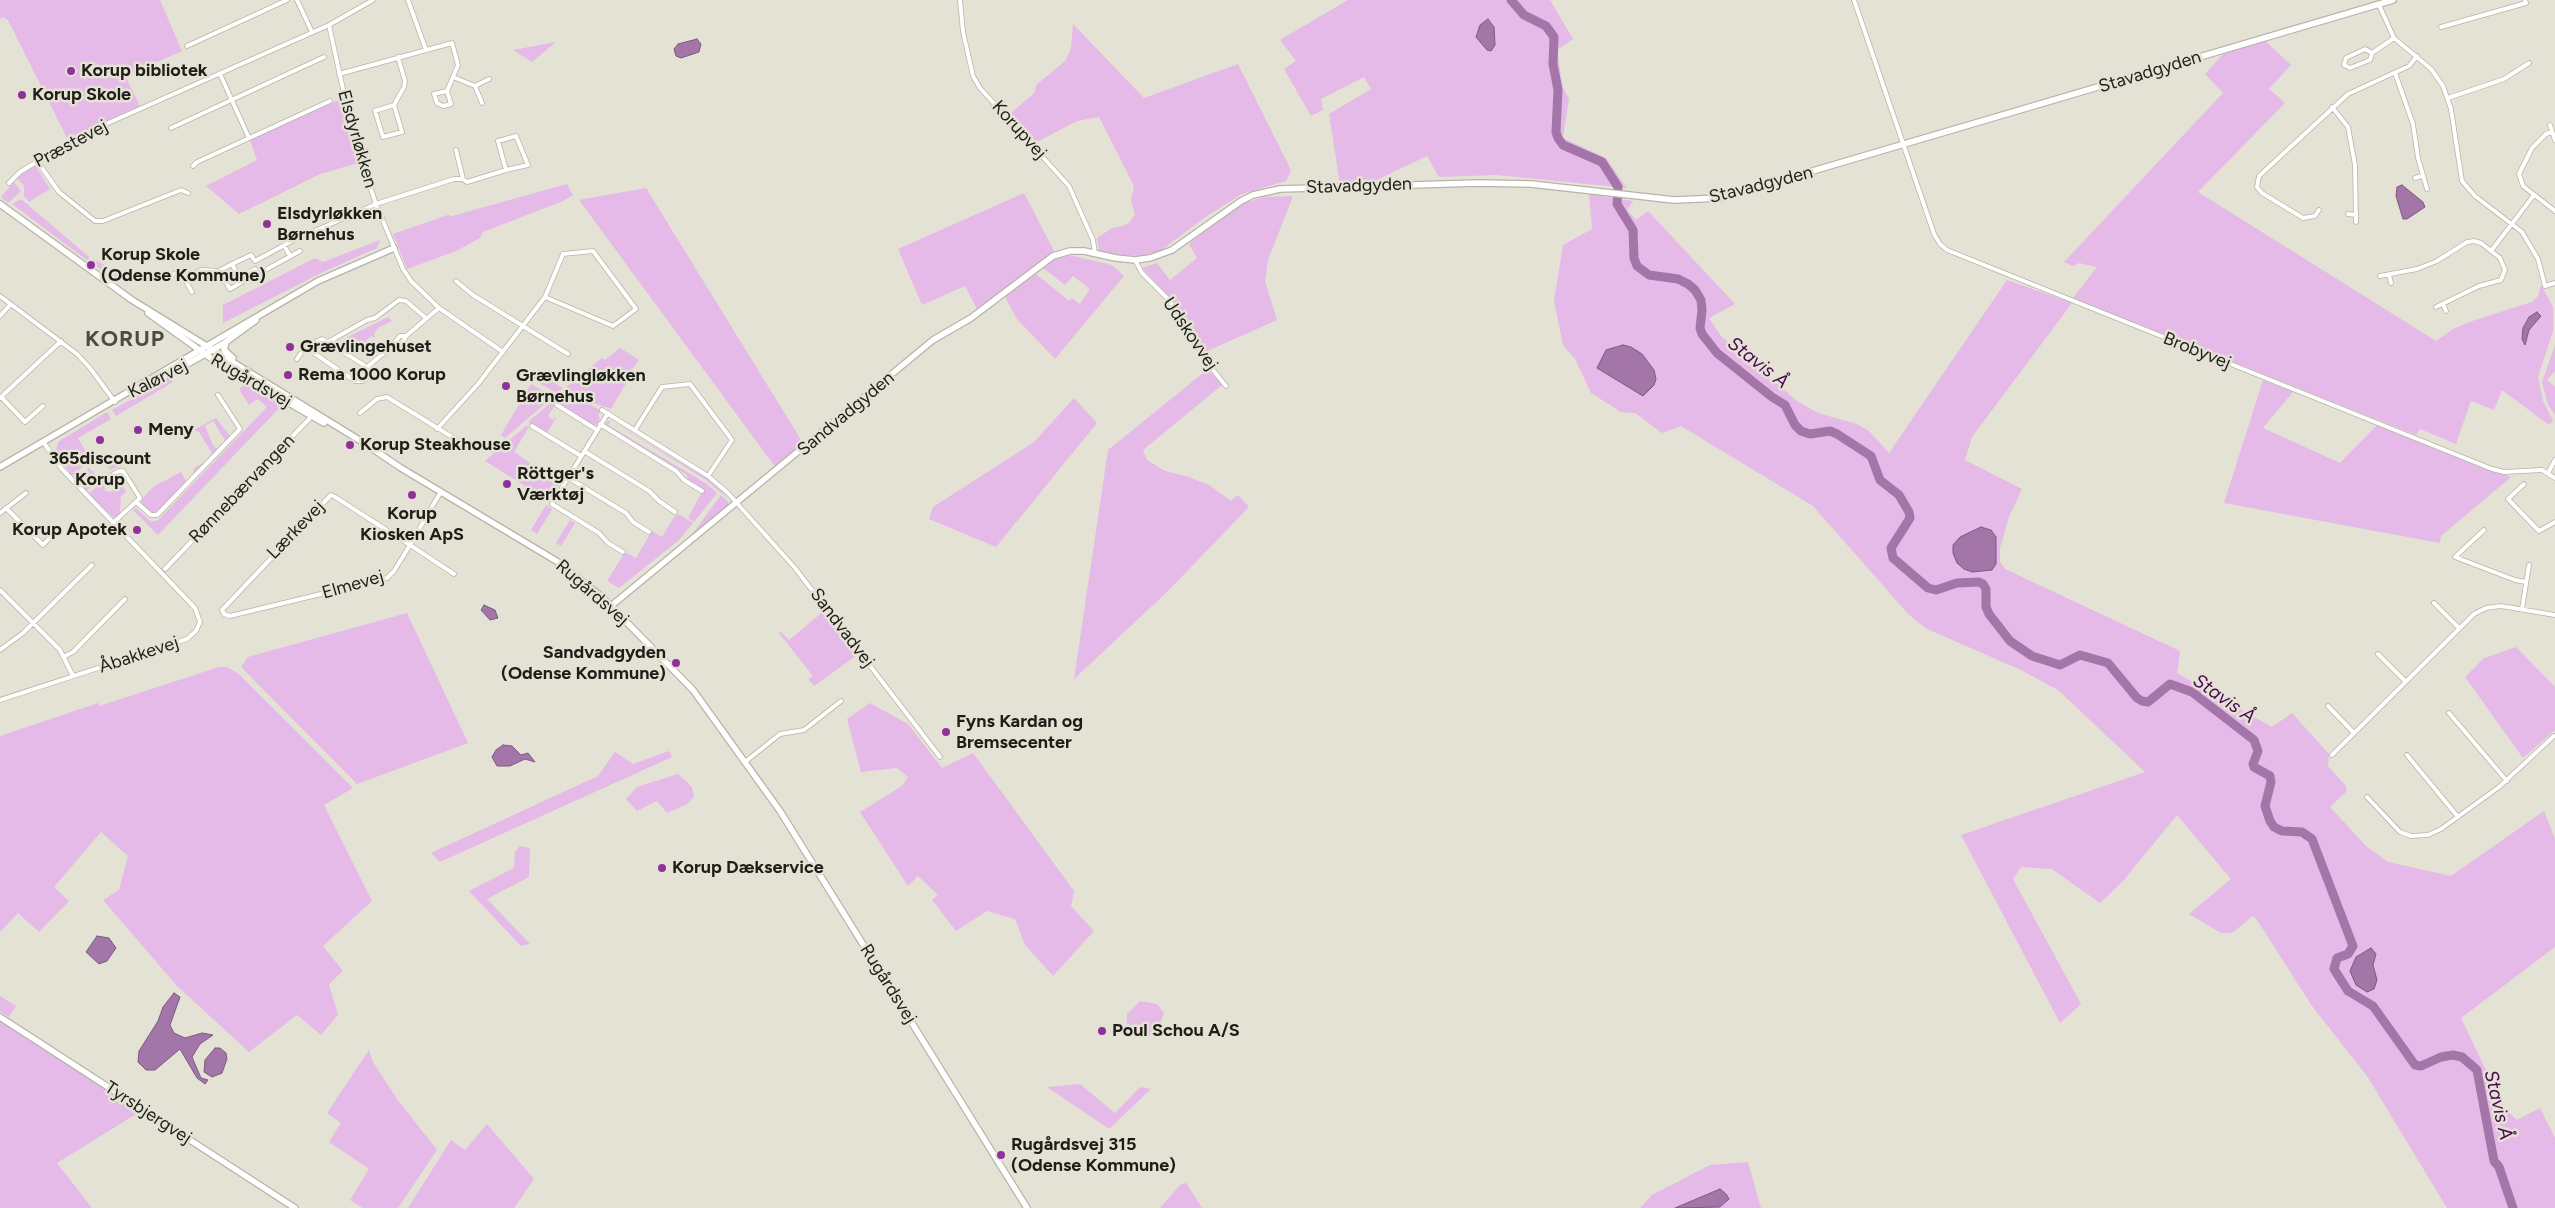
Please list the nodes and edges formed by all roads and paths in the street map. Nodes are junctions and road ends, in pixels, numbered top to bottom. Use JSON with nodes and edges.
{"nodes":[{"id":1,"x":286,"y":0,"type":"edge"},
{"id":2,"x":297,"y":0,"type":"edge"},
{"id":3,"x":373,"y":0,"type":"edge"},
{"id":4,"x":408,"y":0,"type":"edge"},
{"id":5,"x":960,"y":0,"type":"edge"},
{"id":6,"x":1854,"y":0,"type":"edge"},
{"id":7,"x":2393,"y":0,"type":"edge"},
{"id":8,"x":2525,"y":0,"type":"edge"},
{"id":9,"x":2378,"y":5,"type":"junction"},
{"id":10,"x":2454,"y":24,"type":"junction"},
{"id":11,"x":329,"y":25,"type":"junction"},
{"id":12,"x":2441,"y":27,"type":"dead end"},
{"id":13,"x":2456,"y":31,"type":"dead end"},
{"id":14,"x":312,"y":32,"type":"junction"},
{"id":15,"x":2394,"y":38,"type":"junction"},
{"id":16,"x":187,"y":46,"type":"dead end"},
{"id":17,"x":426,"y":50,"type":"junction"},
{"id":18,"x":2372,"y":53,"type":"junction"},
{"id":19,"x":2418,"y":56,"type":"junction"},
{"id":20,"x":324,"y":57,"type":"dead end"},
{"id":21,"x":398,"y":57,"type":"junction"},
{"id":22,"x":2529,"y":64,"type":"dead end"},
{"id":23,"x":2522,"y":69,"type":"junction"},
{"id":24,"x":2396,"y":73,"type":"junction"},
{"id":25,"x":220,"y":74,"type":"junction"},
{"id":26,"x":339,"y":74,"type":"junction"},
{"id":27,"x":2527,"y":75,"type":"dead end"},
{"id":28,"x":453,"y":77,"type":"junction"},
{"id":29,"x":489,"y":79,"type":"dead end"},
{"id":30,"x":475,"y":86,"type":"junction"},
{"id":31,"x":447,"y":91,"type":"junction"},
{"id":32,"x":2448,"y":98,"type":"junction"},
{"id":33,"x":233,"y":101,"type":"junction"},
{"id":34,"x":330,"y":101,"type":"dead end"},
{"id":35,"x":482,"y":103,"type":"dead end"},
{"id":36,"x":394,"y":105,"type":"junction"},
{"id":37,"x":2332,"y":107,"type":"junction"},
{"id":38,"x":2550,"y":125,"type":"dead end"},
{"id":39,"x":171,"y":128,"type":"dead end"},
{"id":40,"x":2552,"y":132,"type":"junction"},
{"id":41,"x":249,"y":138,"type":"junction"},
{"id":42,"x":2554,"y":140,"type":"edge"},
{"id":43,"x":1904,"y":145,"type":"junction"},
{"id":44,"x":456,"y":150,"type":"dead end"},
{"id":45,"x":37,"y":161,"type":"junction"},
{"id":46,"x":193,"y":166,"type":"dead end"},
{"id":47,"x":506,"y":170,"type":"junction"},
{"id":48,"x":2422,"y":176,"type":"junction"},
{"id":49,"x":2415,"y":178,"type":"dead end"},
{"id":50,"x":463,"y":179,"type":"junction"},
{"id":51,"x":9,"y":183,"type":"dead end"},
{"id":52,"x":2427,"y":189,"type":"dead end"},
{"id":53,"x":188,"y":193,"type":"dead end"},
{"id":54,"x":2534,"y":195,"type":"junction"},
{"id":55,"x":0,"y":204,"type":"edge"},
{"id":56,"x":376,"y":204,"type":"junction"},
{"id":57,"x":2319,"y":210,"type":"dead end"},
{"id":58,"x":2555,"y":211,"type":"edge"},
{"id":59,"x":2348,"y":214,"type":"dead end"},
{"id":60,"x":2356,"y":215,"type":"junction"},
{"id":61,"x":2315,"y":216,"type":"junction"},
{"id":62,"x":2320,"y":221,"type":"dead end"},
{"id":63,"x":2356,"y":222,"type":"dead end"},
{"id":64,"x":2511,"y":223,"type":"junction"},
{"id":65,"x":284,"y":245,"type":"junction"},
{"id":66,"x":394,"y":248,"type":"junction"},
{"id":67,"x":300,"y":251,"type":"dead end"},
{"id":68,"x":2491,"y":251,"type":"junction"},
{"id":69,"x":1095,"y":253,"type":"junction"},
{"id":70,"x":290,"y":256,"type":"junction"},
{"id":71,"x":1135,"y":260,"type":"junction"},
{"id":72,"x":232,"y":264,"type":"junction"},
{"id":73,"x":219,"y":271,"type":"junction"},
{"id":74,"x":2390,"y":275,"type":"junction"},
{"id":75,"x":2380,"y":276,"type":"dead end"},
{"id":76,"x":166,"y":278,"type":"dead end"},
{"id":77,"x":185,"y":278,"type":"junction"},
{"id":78,"x":240,"y":278,"type":"junction"},
{"id":79,"x":456,"y":281,"type":"dead end"},
{"id":80,"x":2391,"y":283,"type":"dead end"},
{"id":81,"x":2555,"y":283,"type":"edge"},
{"id":82,"x":192,"y":292,"type":"dead end"},
{"id":83,"x":0,"y":296,"type":"edge"},
{"id":84,"x":545,"y":297,"type":"junction"},
{"id":85,"x":132,"y":300,"type":"junction"},
{"id":86,"x":12,"y":304,"type":"junction"},
{"id":87,"x":2443,"y":304,"type":"junction"},
{"id":88,"x":275,"y":305,"type":"junction"},
{"id":89,"x":2436,"y":307,"type":"dead end"},
{"id":90,"x":439,"y":308,"type":"junction"},
{"id":91,"x":2446,"y":311,"type":"dead end"},
{"id":92,"x":0,"y":316,"type":"edge"},
{"id":93,"x":426,"y":318,"type":"junction"},
{"id":94,"x":523,"y":326,"type":"junction"},
{"id":95,"x":61,"y":341,"type":"junction"},
{"id":96,"x":226,"y":342,"type":"junction"},
{"id":97,"x":328,"y":342,"type":"junction"},
{"id":98,"x":202,"y":347,"type":"junction"},
{"id":99,"x":305,"y":347,"type":"junction"},
{"id":100,"x":209,"y":352,"type":"junction"},
{"id":101,"x":503,"y":352,"type":"junction"},
{"id":102,"x":568,"y":354,"type":"dead end"},
{"id":103,"x":296,"y":359,"type":"dead end"},
{"id":104,"x":366,"y":367,"type":"junction"},
{"id":105,"x":248,"y":372,"type":"junction"},
{"id":106,"x":269,"y":385,"type":"junction"},
{"id":107,"x":1226,"y":386,"type":"dead end"},
{"id":108,"x":218,"y":395,"type":"dead end"},
{"id":109,"x":1,"y":398,"type":"edge"},
{"id":110,"x":115,"y":402,"type":"junction"},
{"id":111,"x":557,"y":405,"type":"dead end"},
{"id":112,"x":43,"y":406,"type":"dead end"},
{"id":113,"x":602,"y":410,"type":"dead end"},
{"id":114,"x":360,"y":413,"type":"dead end"},
{"id":115,"x":608,"y":413,"type":"junction"},
{"id":116,"x":313,"y":414,"type":"junction"},
{"id":117,"x":600,"y":424,"type":"junction"},
{"id":118,"x":532,"y":426,"type":"dead end"},
{"id":119,"x":438,"y":429,"type":"junction"},
{"id":120,"x":597,"y":430,"type":"junction"},
{"id":121,"x":635,"y":430,"type":"junction"},
{"id":122,"x":44,"y":443,"type":"junction"},
{"id":123,"x":470,"y":448,"type":"dead end"},
{"id":124,"x":584,"y":451,"type":"junction"},
{"id":125,"x":581,"y":456,"type":"junction"},
{"id":126,"x":2555,"y":460,"type":"edge"},
{"id":127,"x":0,"y":467,"type":"edge"},
{"id":128,"x":2548,"y":473,"type":"junction"},
{"id":129,"x":708,"y":476,"type":"junction"},
{"id":130,"x":567,"y":477,"type":"junction"},
{"id":131,"x":107,"y":478,"type":"dead end"},
{"id":132,"x":2555,"y":478,"type":"edge"},
{"id":133,"x":2524,"y":484,"type":"dead end"},
{"id":134,"x":702,"y":491,"type":"dead end"},
{"id":135,"x":441,"y":492,"type":"junction"},
{"id":136,"x":26,"y":493,"type":"dead end"},
{"id":137,"x":136,"y":502,"type":"junction"},
{"id":138,"x":738,"y":504,"type":"junction"},
{"id":139,"x":6,"y":508,"type":"junction"},
{"id":140,"x":675,"y":512,"type":"dead end"},
{"id":141,"x":0,"y":513,"type":"edge"},
{"id":142,"x":2555,"y":522,"type":"edge"},
{"id":143,"x":113,"y":523,"type":"junction"},
{"id":144,"x":56,"y":530,"type":"dead end"},
{"id":145,"x":2484,"y":530,"type":"dead end"},
{"id":146,"x":649,"y":532,"type":"dead end"},
{"id":147,"x":410,"y":545,"type":"junction"},
{"id":148,"x":622,"y":552,"type":"dead end"},
{"id":149,"x":165,"y":559,"type":"dead end"},
{"id":150,"x":170,"y":564,"type":"junction"},
{"id":151,"x":92,"y":565,"type":"dead end"},
{"id":152,"x":2529,"y":565,"type":"dead end"},
{"id":153,"x":165,"y":569,"type":"dead end"},
{"id":154,"x":454,"y":574,"type":"dead end"},
{"id":155,"x":2526,"y":582,"type":"junction"},
{"id":156,"x":0,"y":590,"type":"edge"},
{"id":157,"x":125,"y":599,"type":"dead end"},
{"id":158,"x":2434,"y":603,"type":"dead end"},
{"id":159,"x":611,"y":606,"type":"junction"},
{"id":160,"x":2522,"y":609,"type":"junction"},
{"id":161,"x":222,"y":613,"type":"joint"},
{"id":162,"x":2555,"y":615,"type":"edge"},
{"id":163,"x":33,"y":623,"type":"junction"},
{"id":164,"x":2459,"y":628,"type":"junction"},
{"id":165,"x":0,"y":650,"type":"edge"},
{"id":166,"x":2378,"y":654,"type":"dead end"},
{"id":167,"x":65,"y":656,"type":"junction"},
{"id":168,"x":73,"y":676,"type":"junction"},
{"id":169,"x":2405,"y":682,"type":"junction"},
{"id":170,"x":0,"y":700,"type":"edge"},
{"id":171,"x":841,"y":701,"type":"dead end"},
{"id":172,"x":2328,"y":706,"type":"dead end"},
{"id":173,"x":2449,"y":712,"type":"dead end"},
{"id":174,"x":2354,"y":733,"type":"junction"},
{"id":175,"x":2555,"y":737,"type":"edge"},
{"id":176,"x":2332,"y":755,"type":"dead end"},
{"id":177,"x":2407,"y":755,"type":"dead end"},
{"id":178,"x":940,"y":757,"type":"dead end"},
{"id":179,"x":745,"y":762,"type":"junction"},
{"id":180,"x":2507,"y":781,"type":"junction"},
{"id":181,"x":2366,"y":797,"type":"dead end"},
{"id":182,"x":2458,"y":817,"type":"junction"},
{"id":183,"x":0,"y":1017,"type":"edge"},
{"id":184,"x":295,"y":1208,"type":"edge"},
{"id":185,"x":1027,"y":1208,"type":"edge"}],
"edges":[{"from":1,"to":16,"type":"street"},
{"from":2,"to":14,"type":"street"},
{"from":3,"to":11,"type":"street","name":"Præstevej"},
{"from":4,"to":17,"type":"street"},
{"from":5,"to":69,"type":"street","name":"Korupvej"},
{"from":6,"to":43,"type":"street","name":"Brobyvej"},
{"from":7,"to":9,"type":"street","name":"Stavadgyden"},
{"from":8,"to":10,"type":"street"},
{"from":9,"to":15,"type":"street"},
{"from":9,"to":43,"type":"street","name":"Stavadgyden"},
{"from":10,"to":12,"type":"street"},
{"from":10,"to":13,"type":"street"},
{"from":11,"to":14,"type":"street","name":"Præstevej"},
{"from":11,"to":26,"type":"street","name":"Elsdyrløkken"},
{"from":14,"to":25,"type":"street","name":"Præstevej"},
{"from":15,"to":18,"type":"street"},
{"from":15,"to":19,"type":"street"},
{"from":17,"to":21,"type":"street","name":"Elsdyrløkken"},
{"from":17,"to":28,"type":"street","name":"Elsdyrløkken"},
{"from":18,"to":18,"type":"street"},
{"from":19,"to":24,"type":"street"},
{"from":19,"to":32,"type":"street"},
{"from":20,"to":33,"type":"street"},
{"from":21,"to":26,"type":"street","name":"Elsdyrløkken"},
{"from":21,"to":36,"type":"street"},
{"from":22,"to":23,"type":"street"},
{"from":23,"to":27,"type":"street"},
{"from":23,"to":32,"type":"street"},
{"from":24,"to":37,"type":"street"},
{"from":24,"to":48,"type":"street"},
{"from":25,"to":33,"type":"street"},
{"from":25,"to":45,"type":"street","name":"Præstevej"},
{"from":26,"to":56,"type":"street","name":"Elsdyrløkken"},
{"from":28,"to":30,"type":"street"},
{"from":28,"to":31,"type":"street","name":"Elsdyrløkken"},
{"from":29,"to":30,"type":"street"},
{"from":30,"to":35,"type":"street"},
{"from":31,"to":31,"type":"street","name":"Elsdyrløkken"},
{"from":32,"to":64,"type":"street"},
{"from":33,"to":39,"type":"street"},
{"from":33,"to":41,"type":"street"},
{"from":34,"to":41,"type":"street"},
{"from":36,"to":36,"type":"street","name":"Elsdyrløkken"},
{"from":37,"to":60,"type":"street"},
{"from":37,"to":61,"type":"street"},
{"from":38,"to":40,"type":"street"},
{"from":40,"to":42,"type":"street"},
{"from":40,"to":54,"type":"street"},
{"from":41,"to":46,"type":"street"},
{"from":43,"to":71,"type":"street","name":"Stavadgyden"},
{"from":43,"to":128,"type":"street","name":"Brobyvej"},
{"from":44,"to":50,"type":"street"},
{"from":45,"to":51,"type":"street","name":"Præstevej"},
{"from":45,"to":53,"type":"street"},
{"from":47,"to":47,"type":"street","name":"Elsdyrløkken"},
{"from":47,"to":50,"type":"street","name":"Elsdyrløkken"},
{"from":48,"to":49,"type":"street"},
{"from":48,"to":52,"type":"street"},
{"from":50,"to":56,"type":"street","name":"Elsdyrløkken"},
{"from":54,"to":58,"type":"street"},
{"from":54,"to":64,"type":"street"},
{"from":55,"to":85,"type":"street","name":"Rugårdsvej"},
{"from":56,"to":65,"type":"street","name":"Elsdyrløkken"},
{"from":56,"to":66,"type":"street","name":"Elsdyrløkken"},
{"from":57,"to":61,"type":"street"},
{"from":59,"to":60,"type":"street"},
{"from":60,"to":63,"type":"street"},
{"from":61,"to":62,"type":"street"},
{"from":64,"to":68,"type":"street"},
{"from":64,"to":81,"type":"street"},
{"from":65,"to":70,"type":"street"},
{"from":65,"to":72,"type":"street","name":"Elsdyrløkken"},
{"from":66,"to":88,"type":"street","name":"Kalørvej"},
{"from":66,"to":90,"type":"street","name":"Elsdyrløkken"},
{"from":67,"to":70,"type":"street"},
{"from":68,"to":74,"type":"street"},
{"from":68,"to":87,"type":"street"},
{"from":69,"to":71,"type":"street","name":"Stavadgyden"},
{"from":69,"to":138,"type":"street","name":"Sandvadgyden"},
{"from":70,"to":78,"type":"street"},
{"from":71,"to":107,"type":"street","name":"Udskovvej"},
{"from":72,"to":73,"type":"street","name":"Elsdyrløkken"},
{"from":72,"to":78,"type":"street"},
{"from":73,"to":77,"type":"street","name":"Elsdyrløkken"},
{"from":73,"to":78,"type":"street"},
{"from":74,"to":75,"type":"street"},
{"from":74,"to":80,"type":"street"},
{"from":76,"to":77,"type":"street","name":"Elsdyrløkken"},
{"from":77,"to":82,"type":"street"},
{"from":79,"to":94,"type":"street"},
{"from":83,"to":86,"type":"street"},
{"from":84,"to":84,"type":"street"},
{"from":84,"to":94,"type":"street"},
{"from":85,"to":98,"type":"street","name":"Rugårdsvej"},
{"from":85,"to":98,"type":"street","name":"Rugårdsvej"},
{"from":86,"to":92,"type":"street"},
{"from":86,"to":95,"type":"street"},
{"from":87,"to":89,"type":"street"},
{"from":87,"to":91,"type":"street"},
{"from":88,"to":96,"type":"street","name":"Kalørvej"},
{"from":88,"to":98,"type":"street","name":"Kalørvej"},
{"from":90,"to":93,"type":"street"},
{"from":90,"to":101,"type":"street","name":"Elsdyrløkken"},
{"from":93,"to":97,"type":"street"},
{"from":93,"to":104,"type":"street"},
{"from":94,"to":101,"type":"street"},
{"from":94,"to":102,"type":"street"},
{"from":95,"to":109,"type":"street"},
{"from":95,"to":110,"type":"street"},
{"from":96,"to":100,"type":"street","name":"Kalørvej"},
{"from":96,"to":105,"type":"street"},
{"from":97,"to":99,"type":"street"},
{"from":97,"to":104,"type":"street"},
{"from":98,"to":100,"type":"street","name":"Rugårdsvej"},
{"from":98,"to":100,"type":"street","name":"Rugårdsvej"},
{"from":98,"to":110,"type":"street","name":"Kalørvej"},
{"from":99,"to":103,"type":"street"},
{"from":99,"to":104,"type":"street"},
{"from":100,"to":105,"type":"street","name":"Rugårdsvej"},
{"from":100,"to":106,"type":"street"},
{"from":100,"to":110,"type":"street","name":"Kalørvej"},
{"from":100,"to":116,"type":"street","name":"Rugårdsvej"},
{"from":101,"to":119,"type":"street"},
{"from":105,"to":106,"type":"street","name":"Rugårdsvej"},
{"from":106,"to":116,"type":"street","name":"Rugårdsvej"},
{"from":108,"to":137,"type":"street"},
{"from":109,"to":112,"type":"street"},
{"from":110,"to":122,"type":"street","name":"Kalørvej"},
{"from":111,"to":120,"type":"street"},
{"from":113,"to":115,"type":"street","name":"Sandvadvej"},
{"from":114,"to":119,"type":"street"},
{"from":115,"to":117,"type":"street"},
{"from":115,"to":121,"type":"street","name":"Sandvadvej"},
{"from":116,"to":135,"type":"street","name":"Rugårdsvej"},
{"from":116,"to":150,"type":"street","name":"Rønnebærvangen"},
{"from":117,"to":120,"type":"street"},
{"from":117,"to":134,"type":"street"},
{"from":118,"to":125,"type":"street"},
{"from":119,"to":123,"type":"street"},
{"from":120,"to":124,"type":"street"},
{"from":121,"to":129,"type":"street","name":"Sandvadvej"},
{"from":121,"to":129,"type":"street"},
{"from":122,"to":127,"type":"street","name":"Kalørvej"},
{"from":122,"to":143,"type":"street","name":"Åbakkevej"},
{"from":124,"to":125,"type":"street"},
{"from":124,"to":140,"type":"street"},
{"from":125,"to":130,"type":"street"},
{"from":126,"to":128,"type":"street"},
{"from":128,"to":132,"type":"street"},
{"from":129,"to":138,"type":"street","name":"Sandvadvej"},
{"from":130,"to":146,"type":"street"},
{"from":130,"to":148,"type":"street"},
{"from":131,"to":137,"type":"street"},
{"from":133,"to":142,"type":"street"},
{"from":135,"to":147,"type":"street","name":"Elmevej"},
{"from":135,"to":159,"type":"street","name":"Rugårdsvej"},
{"from":136,"to":139,"type":"street"},
{"from":137,"to":143,"type":"street"},
{"from":138,"to":159,"type":"street","name":"Sandvadgyden"},
{"from":138,"to":178,"type":"street","name":"Sandvadvej"},
{"from":139,"to":141,"type":"street"},
{"from":139,"to":144,"type":"street"},
{"from":143,"to":168,"type":"street","name":"Åbakkevej"},
{"from":145,"to":155,"type":"street"},
{"from":147,"to":154,"type":"street"},
{"from":147,"to":161,"type":"street","name":"Elmevej"},
{"from":147,"to":161,"type":"street","name":"Lærkevej"},
{"from":149,"to":150,"type":"street"},
{"from":150,"to":153,"type":"street","name":"Rønnebærvangen"},
{"from":151,"to":163,"type":"street"},
{"from":152,"to":155,"type":"street"},
{"from":155,"to":160,"type":"street"},
{"from":156,"to":163,"type":"street"},
{"from":157,"to":167,"type":"street"},
{"from":158,"to":164,"type":"street"},
{"from":159,"to":179,"type":"street","name":"Rugårdsvej"},
{"from":160,"to":162,"type":"street"},
{"from":160,"to":164,"type":"street"},
{"from":163,"to":165,"type":"street"},
{"from":163,"to":167,"type":"street"},
{"from":164,"to":169,"type":"street"},
{"from":166,"to":169,"type":"street"},
{"from":167,"to":168,"type":"street"},
{"from":168,"to":170,"type":"street","name":"Åbakkevej"},
{"from":169,"to":174,"type":"street"},
{"from":171,"to":179,"type":"street"},
{"from":172,"to":174,"type":"street"},
{"from":173,"to":180,"type":"street"},
{"from":174,"to":176,"type":"street"},
{"from":175,"to":180,"type":"street"},
{"from":177,"to":182,"type":"street"},
{"from":179,"to":185,"type":"street","name":"Rugårdsvej"},
{"from":180,"to":182,"type":"street"},
{"from":181,"to":182,"type":"street"},
{"from":183,"to":184,"type":"street","name":"Tyrsbjergvej"}]}
